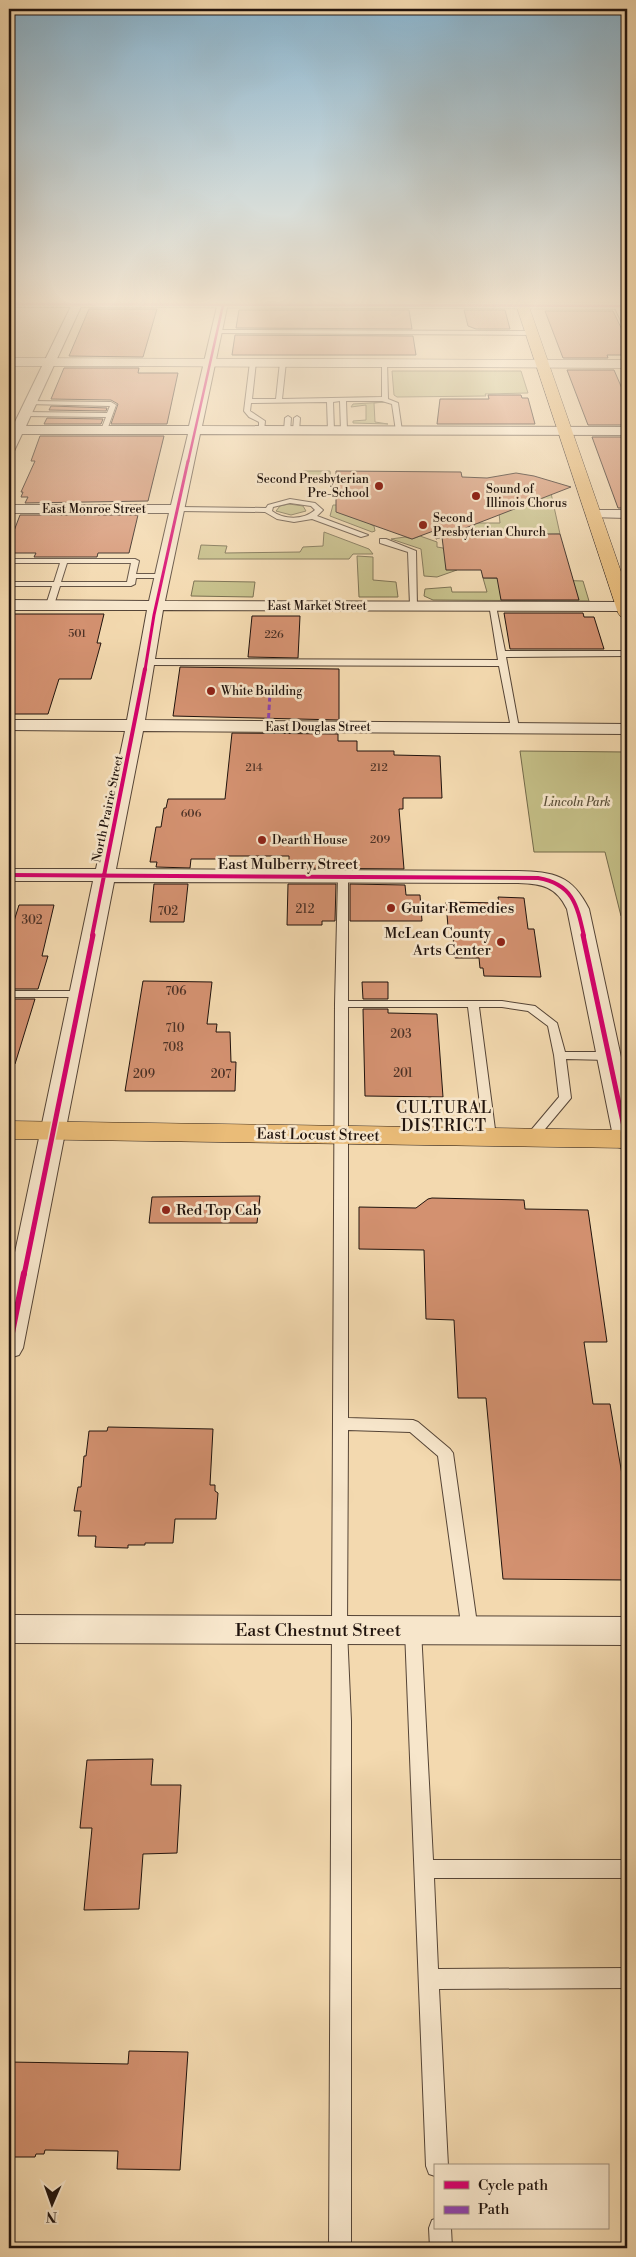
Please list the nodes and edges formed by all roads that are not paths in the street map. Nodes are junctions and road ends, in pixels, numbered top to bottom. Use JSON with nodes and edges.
{"nodes":[{"id":1,"x":30,"y":403,"type":"edge"},
{"id":2,"x":201,"y":403,"type":"edge"},
{"id":3,"x":248,"y":403,"type":"edge"},
{"id":4,"x":276,"y":403,"type":"edge"},
{"id":5,"x":281,"y":403,"type":"edge"},
{"id":6,"x":306,"y":403,"type":"edge"},
{"id":7,"x":331,"y":403,"type":"edge"},
{"id":8,"x":343,"y":403,"type":"edge"},
{"id":9,"x":395,"y":403,"type":"edge"},
{"id":10,"x":555,"y":403,"type":"edge"},
{"id":11,"x":28,"y":409,"type":"junction"},
{"id":12,"x":265,"y":409,"type":"dead end"},
{"id":13,"x":109,"y":415,"type":"junction"},
{"id":14,"x":263,"y":417,"type":"dead end"},
{"id":15,"x":279,"y":426,"type":"junction"},
{"id":16,"x":13,"y":430,"type":"edge"},
{"id":17,"x":104,"y":430,"type":"junction"},
{"id":18,"x":195,"y":430,"type":"junction"},
{"id":19,"x":337,"y":431,"type":"junction"},
{"id":20,"x":399,"y":431,"type":"junction"},
{"id":21,"x":565,"y":431,"type":"junction"},
{"id":22,"x":627,"y":431,"type":"edge"},
{"id":23,"x":9,"y":448,"type":"edge"},
{"id":24,"x":9,"y":509,"type":"edge"},
{"id":25,"x":178,"y":509,"type":"junction"},
{"id":26,"x":268,"y":510,"type":"junction"},
{"id":27,"x":593,"y":514,"type":"junction"},
{"id":28,"x":627,"y":514,"type":"edge"},
{"id":29,"x":311,"y":516,"type":"junction"},
{"id":30,"x":364,"y":535,"type":"dead end"},
{"id":31,"x":383,"y":541,"type":"dead end"},
{"id":32,"x":9,"y":561,"type":"edge"},
{"id":33,"x":64,"y":561,"type":"junction"},
{"id":34,"x":132,"y":576,"type":"junction"},
{"id":35,"x":164,"y":576,"type":"junction"},
{"id":36,"x":9,"y":584,"type":"edge"},
{"id":37,"x":57,"y":584,"type":"junction"},
{"id":38,"x":9,"y":605,"type":"edge"},
{"id":39,"x":50,"y":605,"type":"junction"},
{"id":40,"x":158,"y":605,"type":"junction"},
{"id":41,"x":414,"y":606,"type":"junction"},
{"id":42,"x":492,"y":606,"type":"junction"},
{"id":43,"x":626,"y":610,"type":"edge"},
{"id":44,"x":627,"y":654,"type":"edge"},
{"id":45,"x":502,"y":658,"type":"junction"},
{"id":46,"x":145,"y":662,"type":"junction"},
{"id":47,"x":9,"y":726,"type":"edge"},
{"id":48,"x":135,"y":726,"type":"junction"},
{"id":49,"x":514,"y":728,"type":"junction"},
{"id":50,"x":627,"y":729,"type":"edge"},
{"id":51,"x":9,"y":875,"type":"edge"},
{"id":52,"x":104,"y":876,"type":"junction"},
{"id":53,"x":343,"y":876,"type":"junction"},
{"id":54,"x":9,"y":994,"type":"edge"},
{"id":55,"x":80,"y":994,"type":"junction"},
{"id":56,"x":341,"y":1004,"type":"junction"},
{"id":57,"x":473,"y":1004,"type":"junction"},
{"id":58,"x":560,"y":1055,"type":"junction"},
{"id":59,"x":609,"y":1056,"type":"junction"},
{"id":60,"x":9,"y":1130,"type":"edge"},
{"id":61,"x":53,"y":1130,"type":"junction"},
{"id":62,"x":340,"y":1136,"type":"junction"},
{"id":63,"x":490,"y":1137,"type":"junction"},
{"id":64,"x":531,"y":1138,"type":"junction"},
{"id":65,"x":627,"y":1140,"type":"edge"},
{"id":66,"x":9,"y":1346,"type":"edge"},
{"id":67,"x":340,"y":1424,"type":"junction"},
{"id":68,"x":9,"y":1630,"type":"edge"},
{"id":69,"x":339,"y":1630,"type":"junction"},
{"id":70,"x":413,"y":1630,"type":"junction"},
{"id":71,"x":470,"y":1631,"type":"junction"},
{"id":72,"x":627,"y":1631,"type":"edge"},
{"id":73,"x":424,"y":1869,"type":"junction"},
{"id":74,"x":627,"y":1869,"type":"edge"},
{"id":75,"x":627,"y":1978,"type":"edge"},
{"id":76,"x":429,"y":1979,"type":"junction"},
{"id":77,"x":437,"y":2164,"type":"edge"},
{"id":78,"x":440,"y":2230,"type":"edge"},
{"id":79,"x":340,"y":2248,"type":"edge"},
{"id":80,"x":441,"y":2248,"type":"edge"}],
"edges":[{"from":1,"to":11,"type":"street"},
{"from":2,"to":18,"type":"street","name":"North Prairie Street"},
{"from":3,"to":15,"type":"lane"},
{"from":4,"to":12,"type":"lane"},
{"from":5,"to":6,"type":"lane"},
{"from":7,"to":19,"type":"lane"},
{"from":8,"to":19,"type":"lane"},
{"from":9,"to":20,"type":"lane"},
{"from":10,"to":21,"type":"main road"},
{"from":11,"to":13,"type":"lane"},
{"from":11,"to":13,"type":"lane"},
{"from":11,"to":16,"type":"street"},
{"from":13,"to":17,"type":"lane"},
{"from":14,"to":15,"type":"lane"},
{"from":15,"to":18,"type":"street"},
{"from":15,"to":19,"type":"street"},
{"from":16,"to":17,"type":"street"},
{"from":16,"to":23,"type":"street"},
{"from":17,"to":18,"type":"street"},
{"from":18,"to":25,"type":"street","name":"North Prairie Street"},
{"from":19,"to":20,"type":"street"},
{"from":20,"to":21,"type":"street"},
{"from":21,"to":22,"type":"street"},
{"from":21,"to":27,"type":"main road"},
{"from":24,"to":25,"type":"street","name":"East Monroe Street"},
{"from":25,"to":26,"type":"lane"},
{"from":25,"to":35,"type":"street","name":"North Prairie Street"},
{"from":26,"to":29,"type":"lane"},
{"from":26,"to":29,"type":"lane"},
{"from":27,"to":28,"type":"street"},
{"from":27,"to":43,"type":"main road"},
{"from":29,"to":30,"type":"lane"},
{"from":31,"to":41,"type":"lane"},
{"from":32,"to":33,"type":"lane"},
{"from":33,"to":34,"type":"lane"},
{"from":33,"to":37,"type":"lane"},
{"from":34,"to":35,"type":"lane"},
{"from":34,"to":37,"type":"lane"},
{"from":35,"to":40,"type":"street","name":"North Prairie Street"},
{"from":36,"to":37,"type":"lane"},
{"from":37,"to":39,"type":"lane"},
{"from":38,"to":39,"type":"street","name":"East Market Street"},
{"from":39,"to":40,"type":"street","name":"East Market Street"},
{"from":40,"to":41,"type":"street","name":"East Market Street"},
{"from":40,"to":46,"type":"street","name":"North Prairie Street"},
{"from":41,"to":42,"type":"street","name":"East Market Street"},
{"from":42,"to":43,"type":"street","name":"East Market Street"},
{"from":42,"to":45,"type":"lane"},
{"from":44,"to":45,"type":"lane"},
{"from":45,"to":46,"type":"lane"},
{"from":45,"to":49,"type":"lane"},
{"from":46,"to":48,"type":"street","name":"North Prairie Street"},
{"from":47,"to":48,"type":"street","name":"East Douglas Street"},
{"from":48,"to":49,"type":"street","name":"East Douglas Street"},
{"from":48,"to":52,"type":"street","name":"North Prairie Street"},
{"from":49,"to":50,"type":"street","name":"East Douglas Street"},
{"from":51,"to":52,"type":"street","name":"East Mulberry Street"},
{"from":52,"to":53,"type":"street","name":"East Mulberry Street"},
{"from":52,"to":55,"type":"street","name":"North Prairie Street"},
{"from":53,"to":56,"type":"lane"},
{"from":53,"to":59,"type":"street","name":"East Mulberry Street"},
{"from":54,"to":55,"type":"lane"},
{"from":55,"to":61,"type":"street","name":"North Prairie Street"},
{"from":56,"to":57,"type":"lane"},
{"from":56,"to":62,"type":"lane"},
{"from":57,"to":58,"type":"lane"},
{"from":57,"to":63,"type":"lane"},
{"from":58,"to":59,"type":"lane"},
{"from":58,"to":64,"type":"lane"},
{"from":59,"to":65,"type":"street"},
{"from":60,"to":61,"type":"main road","name":"East Locust Street"},
{"from":61,"to":62,"type":"main road","name":"East Locust Street"},
{"from":61,"to":66,"type":"street","name":"North Prairie Street"},
{"from":62,"to":63,"type":"main road","name":"East Locust Street"},
{"from":62,"to":67,"type":"lane"},
{"from":63,"to":64,"type":"main road","name":"East Locust Street"},
{"from":64,"to":65,"type":"main road","name":"East Locust Street"},
{"from":67,"to":69,"type":"lane"},
{"from":67,"to":71,"type":"lane"},
{"from":68,"to":69,"type":"street","name":"East Chestnut Street"},
{"from":69,"to":70,"type":"street","name":"East Chestnut Street"},
{"from":69,"to":79,"type":"lane"},
{"from":70,"to":71,"type":"street","name":"East Chestnut Street"},
{"from":70,"to":73,"type":"lane"},
{"from":71,"to":72,"type":"street","name":"East Chestnut Street"},
{"from":73,"to":74,"type":"lane"},
{"from":73,"to":76,"type":"lane"},
{"from":75,"to":76,"type":"lane"},
{"from":76,"to":77,"type":"lane"},
{"from":78,"to":80,"type":"lane"}]}
